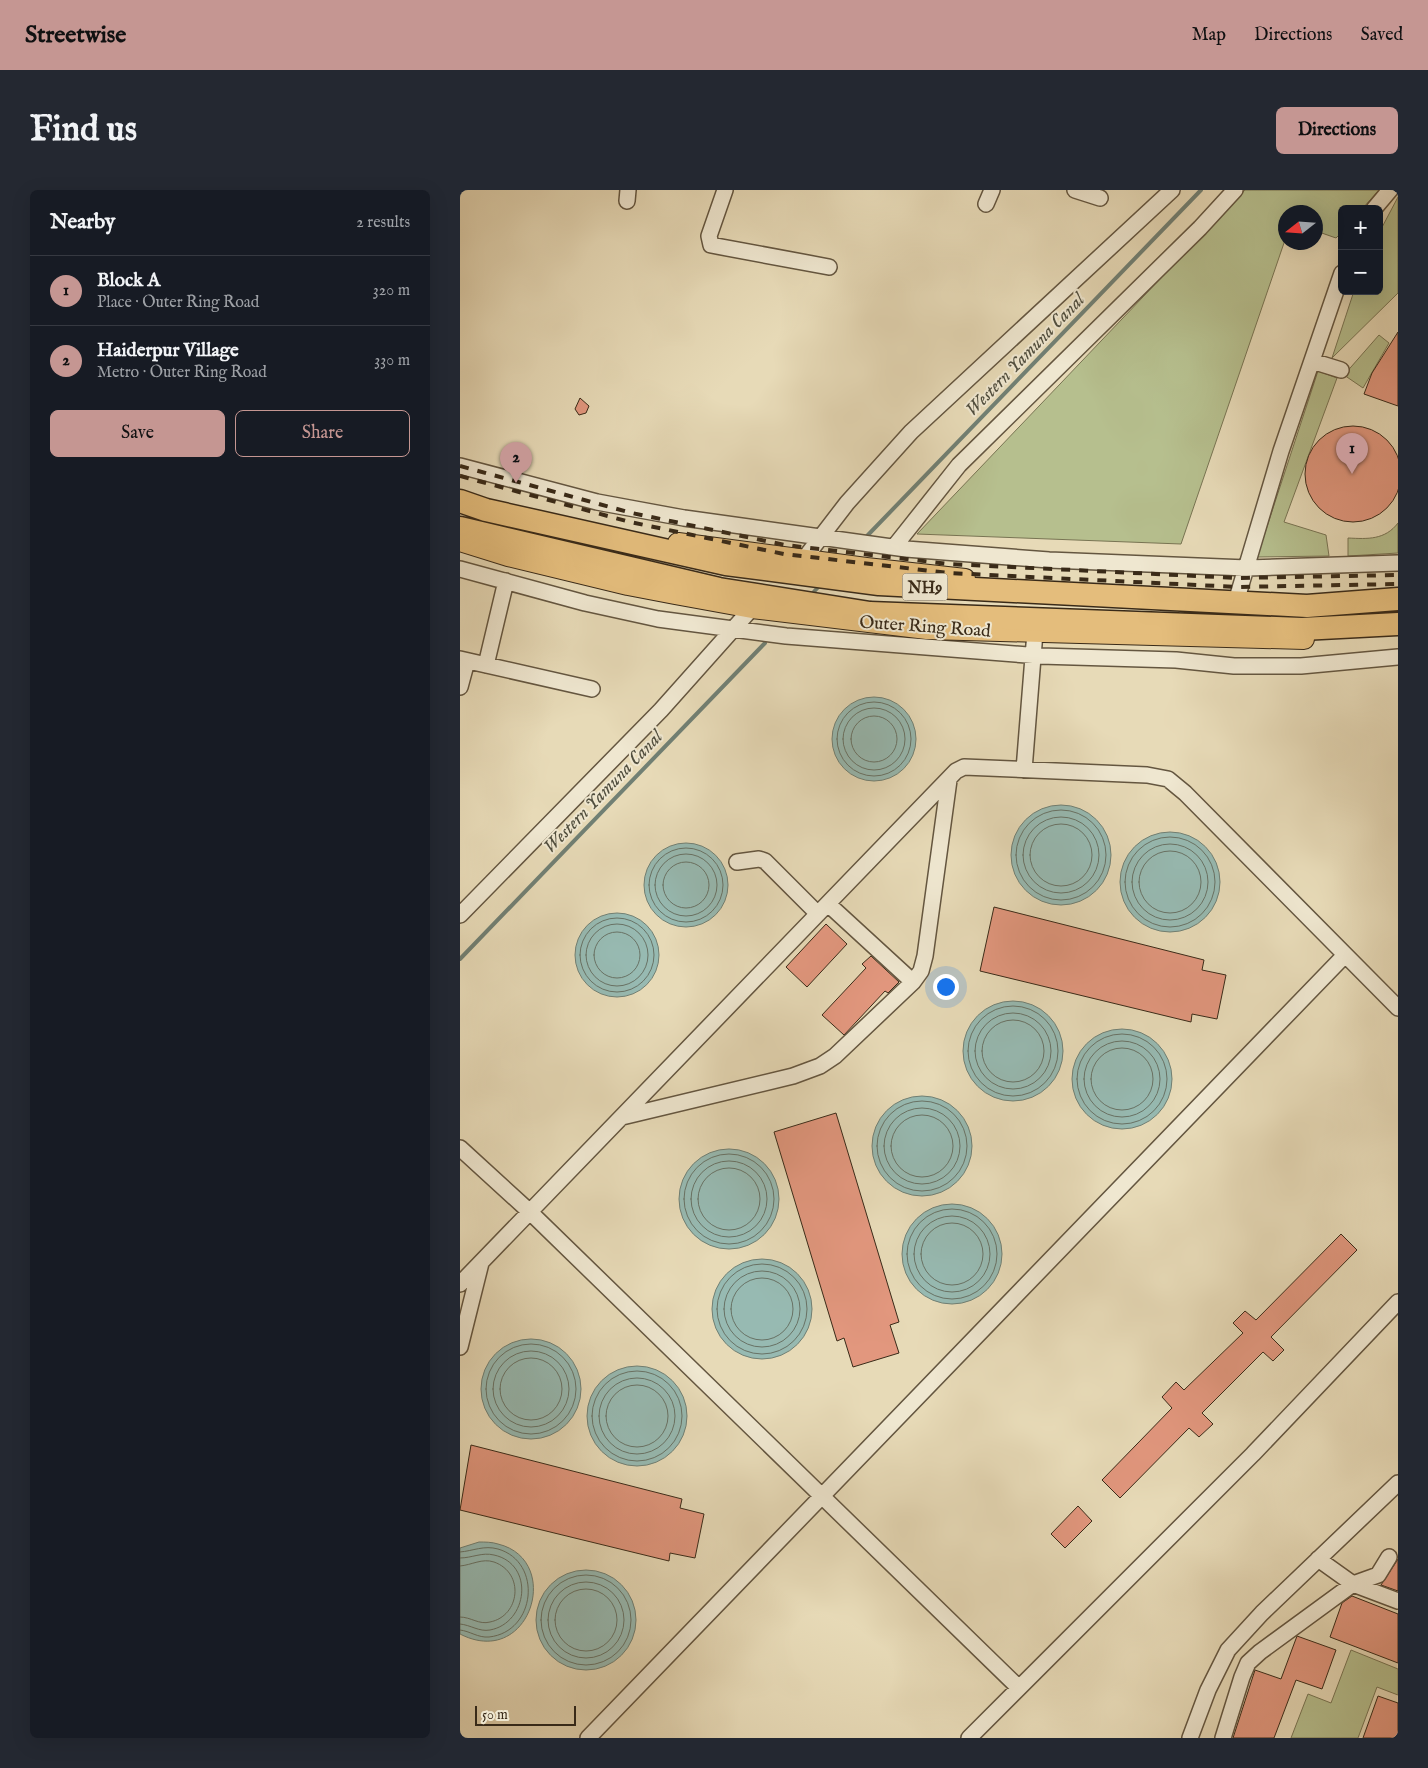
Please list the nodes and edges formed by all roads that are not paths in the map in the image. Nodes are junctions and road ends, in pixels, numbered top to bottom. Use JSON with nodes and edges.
{"nodes":[{"id":1,"x":725,"y":190,"type":"edge"},
{"id":2,"x":992,"y":190,"type":"edge"},
{"id":3,"x":1075,"y":190,"type":"edge"},
{"id":4,"x":1172,"y":190,"type":"edge"},
{"id":5,"x":1235,"y":190,"type":"edge"},
{"id":6,"x":1390,"y":190,"type":"edge"},
{"id":7,"x":1100,"y":198,"type":"dead end"},
{"id":8,"x":986,"y":204,"type":"dead end"},
{"id":9,"x":1377,"y":205,"type":"edge"},
{"id":10,"x":829,"y":267,"type":"dead end"},
{"id":11,"x":1338,"y":285,"type":"edge"},
{"id":12,"x":1312,"y":361,"type":"junction"},
{"id":13,"x":1341,"y":370,"type":"dead end"},
{"id":14,"x":460,"y":466,"type":"edge"},
{"id":15,"x":460,"y":492,"type":"edge"},
{"id":16,"x":460,"y":502,"type":"edge"},
{"id":17,"x":460,"y":528,"type":"edge"},
{"id":18,"x":822,"y":537,"type":"junction"},
{"id":19,"x":460,"y":541,"type":"edge"},
{"id":20,"x":894,"y":547,"type":"junction"},
{"id":21,"x":804,"y":559,"type":"junction"},
{"id":22,"x":1398,"y":563,"type":"edge"},
{"id":23,"x":1247,"y":568,"type":"junction"},
{"id":24,"x":460,"y":569,"type":"edge"},
{"id":25,"x":506,"y":581,"type":"junction"},
{"id":26,"x":1398,"y":592,"type":"edge"},
{"id":27,"x":1238,"y":595,"type":"junction"},
{"id":28,"x":1398,"y":599,"type":"edge"},
{"id":29,"x":752,"y":608,"type":"junction"},
{"id":30,"x":1398,"y":624,"type":"edge"},
{"id":31,"x":734,"y":630,"type":"junction"},
{"id":32,"x":1035,"y":632,"type":"junction"},
{"id":33,"x":1398,"y":632,"type":"edge"},
{"id":34,"x":1033,"y":656,"type":"junction"},
{"id":35,"x":1398,"y":657,"type":"edge"},
{"id":36,"x":463,"y":660,"type":"edge"},
{"id":37,"x":486,"y":665,"type":"junction"},
{"id":38,"x":460,"y":687,"type":"edge"},
{"id":39,"x":592,"y":689,"type":"dead end"},
{"id":40,"x":1024,"y":770,"type":"junction"},
{"id":41,"x":949,"y":780,"type":"junction"},
{"id":42,"x":737,"y":862,"type":"dead end"},
{"id":43,"x":823,"y":909,"type":"junction"},
{"id":44,"x":460,"y":915,"type":"edge"},
{"id":45,"x":1345,"y":955,"type":"junction"},
{"id":46,"x":913,"y":982,"type":"junction"},
{"id":47,"x":1398,"y":1008,"type":"edge"},
{"id":48,"x":622,"y":1117,"type":"junction"},
{"id":49,"x":460,"y":1148,"type":"edge"},
{"id":50,"x":530,"y":1212,"type":"junction"},
{"id":51,"x":482,"y":1262,"type":"junction"},
{"id":52,"x":460,"y":1284,"type":"edge"},
{"id":53,"x":1398,"y":1302,"type":"edge"},
{"id":54,"x":460,"y":1347,"type":"edge"},
{"id":55,"x":1398,"y":1483,"type":"edge"},
{"id":56,"x":822,"y":1496,"type":"junction"},
{"id":57,"x":1389,"y":1557,"type":"dead end"},
{"id":58,"x":1318,"y":1559,"type":"junction"},
{"id":59,"x":1353,"y":1584,"type":"junction"},
{"id":60,"x":1398,"y":1601,"type":"edge"},
{"id":61,"x":1018,"y":1687,"type":"junction"},
{"id":62,"x":588,"y":1738,"type":"edge"},
{"id":63,"x":969,"y":1738,"type":"edge"},
{"id":64,"x":1190,"y":1738,"type":"edge"},
{"id":65,"x":1223,"y":1738,"type":"edge"}],
"edges":[{"from":1,"to":10,"type":"street"},
{"from":2,"to":8,"type":"street"},
{"from":3,"to":7,"type":"street"},
{"from":4,"to":18,"type":"street"},
{"from":5,"to":20,"type":"street"},
{"from":6,"to":9,"type":"street"},
{"from":11,"to":12,"type":"street"},
{"from":12,"to":13,"type":"street"},
{"from":12,"to":23,"type":"street"},
{"from":14,"to":18,"type":"street"},
{"from":15,"to":21,"type":"main road"},
{"from":16,"to":28,"type":"highway","number":"NH9"},
{"from":17,"to":30,"type":"highway","name":"Outer Ring Road","number":"NH9"},
{"from":18,"to":20,"type":"street"},
{"from":18,"to":21,"type":"street"},
{"from":19,"to":29,"type":"main road","name":"Outer Ring Road"},
{"from":20,"to":23,"type":"street"},
{"from":21,"to":27,"type":"main road"},
{"from":22,"to":23,"type":"street"},
{"from":23,"to":27,"type":"street"},
{"from":24,"to":25,"type":"street"},
{"from":25,"to":31,"type":"street"},
{"from":25,"to":37,"type":"street"},
{"from":26,"to":27,"type":"main road"},
{"from":29,"to":31,"type":"street"},
{"from":29,"to":32,"type":"main road","name":"Outer Ring Road"},
{"from":31,"to":34,"type":"street"},
{"from":31,"to":44,"type":"street"},
{"from":32,"to":33,"type":"main road","name":"Outer Ring Road"},
{"from":32,"to":34,"type":"street"},
{"from":34,"to":35,"type":"street"},
{"from":34,"to":40,"type":"street"},
{"from":36,"to":37,"type":"street"},
{"from":36,"to":38,"type":"street"},
{"from":37,"to":39,"type":"street"},
{"from":40,"to":41,"type":"street"},
{"from":40,"to":45,"type":"street"},
{"from":41,"to":43,"type":"street"},
{"from":41,"to":46,"type":"street"},
{"from":42,"to":43,"type":"street"},
{"from":43,"to":46,"type":"street"},
{"from":43,"to":48,"type":"street"},
{"from":45,"to":47,"type":"street"},
{"from":45,"to":56,"type":"street"},
{"from":46,"to":48,"type":"street"},
{"from":48,"to":50,"type":"street"},
{"from":49,"to":50,"type":"street"},
{"from":50,"to":51,"type":"street"},
{"from":50,"to":56,"type":"street"},
{"from":51,"to":52,"type":"street"},
{"from":51,"to":54,"type":"street"},
{"from":53,"to":61,"type":"street"},
{"from":55,"to":58,"type":"street"},
{"from":56,"to":61,"type":"street"},
{"from":56,"to":62,"type":"street"},
{"from":57,"to":59,"type":"street"},
{"from":58,"to":59,"type":"street"},
{"from":58,"to":64,"type":"street"},
{"from":59,"to":60,"type":"street"},
{"from":59,"to":65,"type":"street"},
{"from":61,"to":63,"type":"street"}]}
